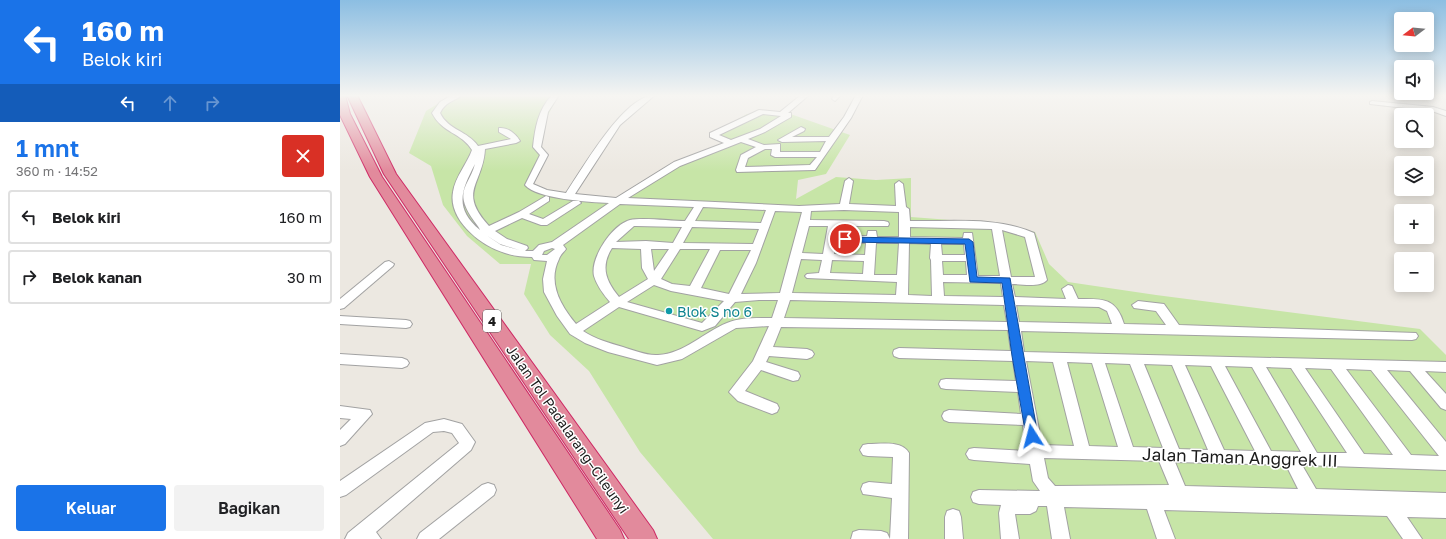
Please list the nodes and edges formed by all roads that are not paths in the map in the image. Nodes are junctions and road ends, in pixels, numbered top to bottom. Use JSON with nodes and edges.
{"nodes":[{"id":1,"x":348,"y":120,"type":"edge"},
{"id":2,"x":364,"y":120,"type":"edge"},
{"id":3,"x":440,"y":120,"type":"edge"},
{"id":4,"x":447,"y":120,"type":"edge"},
{"id":5,"x":542,"y":120,"type":"edge"},
{"id":6,"x":621,"y":120,"type":"edge"},
{"id":7,"x":745,"y":120,"type":"edge"},
{"id":8,"x":779,"y":120,"type":"edge"},
{"id":9,"x":845,"y":120,"type":"edge"},
{"id":10,"x":801,"y":129,"type":"dead end"},
{"id":11,"x":502,"y":130,"type":"dead end"},
{"id":12,"x":740,"y":139,"type":"junction"},
{"id":13,"x":831,"y":139,"type":"junction"},
{"id":14,"x":782,"y":140,"type":"junction"},
{"id":15,"x":516,"y":141,"type":"junction"},
{"id":16,"x":731,"y":142,"type":"junction"},
{"id":17,"x":481,"y":146,"type":"junction"},
{"id":18,"x":766,"y":146,"type":"junction"},
{"id":19,"x":515,"y":153,"type":"dead end"},
{"id":20,"x":750,"y":153,"type":"junction"},
{"id":21,"x":775,"y":154,"type":"junction"},
{"id":22,"x":823,"y":154,"type":"junction"},
{"id":23,"x":849,"y":182,"type":"dead end"},
{"id":24,"x":899,"y":184,"type":"dead end"},
{"id":25,"x":546,"y":199,"type":"dead end"},
{"id":26,"x":572,"y":200,"type":"junction"},
{"id":27,"x":618,"y":201,"type":"junction"},
{"id":28,"x":700,"y":204,"type":"junction"},
{"id":29,"x":772,"y":207,"type":"junction"},
{"id":30,"x":844,"y":207,"type":"junction"},
{"id":31,"x":807,"y":208,"type":"junction"},
{"id":32,"x":901,"y":209,"type":"junction"},
{"id":33,"x":522,"y":214,"type":"junction"},
{"id":34,"x":805,"y":223,"type":"junction"},
{"id":35,"x":834,"y":223,"type":"junction"},
{"id":36,"x":905,"y":224,"type":"junction"},
{"id":37,"x":688,"y":225,"type":"junction"},
{"id":38,"x":765,"y":226,"type":"junction"},
{"id":39,"x":966,"y":226,"type":"junction"},
{"id":40,"x":997,"y":228,"type":"junction"},
{"id":41,"x":483,"y":233,"type":"junction"},
{"id":42,"x":831,"y":239,"type":"junction"},
{"id":43,"x":872,"y":240,"type":"junction"},
{"id":44,"x":904,"y":241,"type":"junction"},
{"id":45,"x":936,"y":241,"type":"junction"},
{"id":46,"x":969,"y":242,"type":"junction"},
{"id":47,"x":646,"y":244,"type":"junction"},
{"id":48,"x":609,"y":245,"type":"junction"},
{"id":49,"x":677,"y":245,"type":"junction"},
{"id":50,"x":717,"y":246,"type":"junction"},
{"id":51,"x":757,"y":247,"type":"junction"},
{"id":52,"x":549,"y":254,"type":"junction"},
{"id":53,"x":796,"y":256,"type":"junction"},
{"id":54,"x":828,"y":257,"type":"junction"},
{"id":55,"x":870,"y":258,"type":"junction"},
{"id":56,"x":936,"y":258,"type":"junction"},
{"id":57,"x":971,"y":258,"type":"junction"},
{"id":58,"x":389,"y":264,"type":"dead end"},
{"id":59,"x":811,"y":276,"type":"dead end"},
{"id":60,"x":824,"y":276,"type":"junction"},
{"id":61,"x":868,"y":277,"type":"junction"},
{"id":62,"x":937,"y":278,"type":"junction"},
{"id":63,"x":655,"y":279,"type":"junction"},
{"id":64,"x":903,"y":279,"type":"junction"},
{"id":65,"x":973,"y":280,"type":"junction"},
{"id":66,"x":1006,"y":280,"type":"junction"},
{"id":67,"x":1068,"y":289,"type":"dead end"},
{"id":68,"x":698,"y":291,"type":"junction"},
{"id":69,"x":735,"y":296,"type":"junction"},
{"id":70,"x":785,"y":297,"type":"junction"},
{"id":71,"x":902,"y":298,"type":"junction"},
{"id":72,"x":938,"y":299,"type":"junction"},
{"id":73,"x":1011,"y":302,"type":"junction"},
{"id":74,"x":617,"y":303,"type":"junction"},
{"id":75,"x":1074,"y":303,"type":"junction"},
{"id":76,"x":340,"y":305,"type":"edge"},
{"id":77,"x":1138,"y":305,"type":"dead end"},
{"id":78,"x":340,"y":320,"type":"edge"},
{"id":79,"x":777,"y":322,"type":"junction"},
{"id":80,"x":406,"y":324,"type":"dead end"},
{"id":81,"x":1014,"y":326,"type":"junction"},
{"id":82,"x":1119,"y":328,"type":"junction"},
{"id":83,"x":1175,"y":329,"type":"junction"},
{"id":84,"x":574,"y":331,"type":"junction"},
{"id":85,"x":1412,"y":336,"type":"dead end"},
{"id":86,"x":766,"y":351,"type":"junction"},
{"id":87,"x":899,"y":353,"type":"dead end"},
{"id":88,"x":807,"y":354,"type":"dead end"},
{"id":89,"x":1018,"y":356,"type":"junction"},
{"id":90,"x":1059,"y":358,"type":"junction"},
{"id":91,"x":340,"y":359,"type":"edge"},
{"id":92,"x":1097,"y":359,"type":"junction"},
{"id":93,"x":1135,"y":359,"type":"junction"},
{"id":94,"x":1176,"y":359,"type":"junction"},
{"id":95,"x":1215,"y":360,"type":"junction"},
{"id":96,"x":1256,"y":362,"type":"junction"},
{"id":97,"x":1294,"y":362,"type":"junction"},
{"id":98,"x":402,"y":363,"type":"dead end"},
{"id":99,"x":758,"y":364,"type":"junction"},
{"id":100,"x":1335,"y":364,"type":"junction"},
{"id":101,"x":1375,"y":365,"type":"junction"},
{"id":102,"x":1413,"y":366,"type":"junction"},
{"id":103,"x":1446,"y":367,"type":"edge"},
{"id":104,"x":794,"y":376,"type":"dead end"},
{"id":105,"x":946,"y":384,"type":"dead end"},
{"id":106,"x":1024,"y":387,"type":"junction"},
{"id":107,"x":1446,"y":404,"type":"edge"},
{"id":108,"x":772,"y":408,"type":"dead end"},
{"id":109,"x":340,"y":412,"type":"edge"},
{"id":110,"x":949,"y":416,"type":"dead end"},
{"id":111,"x":1030,"y":420,"type":"junction"},
{"id":112,"x":340,"y":440,"type":"edge"},
{"id":113,"x":868,"y":450,"type":"dead end"},
{"id":114,"x":1083,"y":453,"type":"junction"},
{"id":115,"x":1446,"y":453,"type":"edge"},
{"id":116,"x":974,"y":454,"type":"dead end"},
{"id":117,"x":1128,"y":454,"type":"junction"},
{"id":118,"x":1168,"y":454,"type":"junction"},
{"id":119,"x":1035,"y":455,"type":"junction"},
{"id":120,"x":1219,"y":456,"type":"junction"},
{"id":121,"x":1266,"y":457,"type":"junction"},
{"id":122,"x":1290,"y":458,"type":"junction"},
{"id":123,"x":1313,"y":459,"type":"junction"},
{"id":124,"x":1360,"y":461,"type":"junction"},
{"id":125,"x":1408,"y":463,"type":"junction"},
{"id":126,"x":1446,"y":463,"type":"edge"},
{"id":127,"x":341,"y":488,"type":"edge"},
{"id":128,"x":869,"y":489,"type":"dead end"},
{"id":129,"x":488,"y":490,"type":"dead end"},
{"id":130,"x":901,"y":492,"type":"junction"},
{"id":131,"x":1311,"y":496,"type":"junction"},
{"id":132,"x":979,"y":497,"type":"dead end"},
{"id":133,"x":1151,"y":497,"type":"junction"},
{"id":134,"x":1182,"y":498,"type":"junction"},
{"id":135,"x":1054,"y":500,"type":"junction"},
{"id":136,"x":1446,"y":500,"type":"edge"},
{"id":137,"x":1391,"y":508,"type":"junction"},
{"id":138,"x":1446,"y":510,"type":"edge"},
{"id":139,"x":953,"y":518,"type":"dead end"},
{"id":140,"x":363,"y":537,"type":"edge"},
{"id":141,"x":860,"y":538,"type":"dead end"},
{"id":142,"x":426,"y":539,"type":"edge"},
{"id":143,"x":611,"y":539,"type":"edge"},
{"id":144,"x":644,"y":539,"type":"edge"},
{"id":145,"x":881,"y":539,"type":"edge"},
{"id":146,"x":899,"y":539,"type":"edge"},
{"id":147,"x":954,"y":539,"type":"edge"},
{"id":148,"x":1010,"y":539,"type":"edge"},
{"id":149,"x":1061,"y":539,"type":"edge"},
{"id":150,"x":1166,"y":539,"type":"edge"},
{"id":151,"x":1412,"y":539,"type":"edge"}],
"edges":[{"from":1,"to":143,"type":"highway","name":"Jalan Tol Padalarang–Cileunyi","number":"4"},
{"from":2,"to":144,"type":"highway","name":"Jalan Tol Padalarang–Cileunyi","number":"4"},
{"from":3,"to":41,"type":"street"},
{"from":4,"to":17,"type":"street"},
{"from":5,"to":26,"type":"street"},
{"from":6,"to":26,"type":"street"},
{"from":7,"to":16,"type":"street"},
{"from":8,"to":12,"type":"street"},
{"from":9,"to":13,"type":"street"},
{"from":10,"to":14,"type":"street"},
{"from":11,"to":15,"type":"street"},
{"from":12,"to":16,"type":"street"},
{"from":12,"to":18,"type":"street"},
{"from":13,"to":14,"type":"street"},
{"from":13,"to":22,"type":"street"},
{"from":14,"to":18,"type":"street"},
{"from":15,"to":17,"type":"street"},
{"from":15,"to":19,"type":"street"},
{"from":16,"to":27,"type":"street"},
{"from":17,"to":41,"type":"street"},
{"from":18,"to":20,"type":"street"},
{"from":18,"to":21,"type":"street"},
{"from":20,"to":21,"type":"street"},
{"from":20,"to":22,"type":"street"},
{"from":21,"to":22,"type":"street"},
{"from":23,"to":30,"type":"street"},
{"from":24,"to":32,"type":"street"},
{"from":25,"to":33,"type":"street"},
{"from":26,"to":27,"type":"street"},
{"from":26,"to":33,"type":"street"},
{"from":27,"to":28,"type":"street"},
{"from":27,"to":52,"type":"street"},
{"from":28,"to":29,"type":"street"},
{"from":28,"to":37,"type":"street"},
{"from":29,"to":31,"type":"street"},
{"from":29,"to":38,"type":"street"},
{"from":30,"to":31,"type":"street"},
{"from":30,"to":32,"type":"street"},
{"from":31,"to":34,"type":"street"},
{"from":32,"to":36,"type":"street"},
{"from":33,"to":41,"type":"street"},
{"from":34,"to":35,"type":"street"},
{"from":34,"to":53,"type":"street"},
{"from":35,"to":42,"type":"street"},
{"from":35,"to":43,"type":"street"},
{"from":36,"to":39,"type":"street"},
{"from":36,"to":44,"type":"street"},
{"from":37,"to":38,"type":"street"},
{"from":37,"to":48,"type":"street"},
{"from":37,"to":49,"type":"street"},
{"from":38,"to":51,"type":"street"},
{"from":39,"to":40,"type":"street"},
{"from":39,"to":46,"type":"street"},
{"from":40,"to":66,"type":"street"},
{"from":40,"to":66,"type":"street"},
{"from":41,"to":52,"type":"street"},
{"from":42,"to":43,"type":"street"},
{"from":42,"to":54,"type":"street"},
{"from":43,"to":44,"type":"street"},
{"from":43,"to":55,"type":"street"},
{"from":44,"to":45,"type":"street"},
{"from":44,"to":64,"type":"street"},
{"from":45,"to":46,"type":"street"},
{"from":45,"to":56,"type":"street"},
{"from":46,"to":57,"type":"street"},
{"from":47,"to":48,"type":"street"},
{"from":47,"to":49,"type":"street"},
{"from":47,"to":63,"type":"street"},
{"from":48,"to":74,"type":"street"},
{"from":49,"to":50,"type":"street"},
{"from":49,"to":63,"type":"street"},
{"from":50,"to":51,"type":"street"},
{"from":50,"to":68,"type":"street"},
{"from":51,"to":69,"type":"street"},
{"from":52,"to":84,"type":"street"},
{"from":53,"to":54,"type":"street"},
{"from":53,"to":70,"type":"street"},
{"from":54,"to":55,"type":"street"},
{"from":54,"to":60,"type":"street"},
{"from":55,"to":61,"type":"street"},
{"from":56,"to":57,"type":"street"},
{"from":56,"to":62,"type":"street"},
{"from":57,"to":65,"type":"street"},
{"from":58,"to":76,"type":"street"},
{"from":59,"to":60,"type":"street"},
{"from":60,"to":61,"type":"street"},
{"from":61,"to":64,"type":"street"},
{"from":62,"to":65,"type":"street"},
{"from":62,"to":72,"type":"street"},
{"from":63,"to":68,"type":"street"},
{"from":63,"to":74,"type":"street"},
{"from":64,"to":71,"type":"street"},
{"from":65,"to":66,"type":"street"},
{"from":66,"to":73,"type":"street"},
{"from":67,"to":75,"type":"street"},
{"from":68,"to":69,"type":"street"},
{"from":69,"to":70,"type":"street"},
{"from":69,"to":74,"type":"street"},
{"from":70,"to":71,"type":"street"},
{"from":70,"to":79,"type":"street"},
{"from":71,"to":72,"type":"street"},
{"from":72,"to":73,"type":"street"},
{"from":73,"to":75,"type":"street"},
{"from":73,"to":81,"type":"street"},
{"from":74,"to":84,"type":"street"},
{"from":75,"to":82,"type":"street"},
{"from":77,"to":83,"type":"street"},
{"from":78,"to":80,"type":"street"},
{"from":79,"to":81,"type":"street"},
{"from":79,"to":84,"type":"street"},
{"from":79,"to":86,"type":"street"},
{"from":81,"to":82,"type":"street"},
{"from":81,"to":89,"type":"street"},
{"from":82,"to":83,"type":"street"},
{"from":83,"to":85,"type":"street"},
{"from":86,"to":88,"type":"street"},
{"from":86,"to":99,"type":"street"},
{"from":87,"to":89,"type":"street"},
{"from":89,"to":90,"type":"street"},
{"from":89,"to":106,"type":"street"},
{"from":90,"to":92,"type":"street"},
{"from":90,"to":114,"type":"street"},
{"from":91,"to":98,"type":"street"},
{"from":92,"to":93,"type":"street"},
{"from":92,"to":117,"type":"street"},
{"from":93,"to":94,"type":"street"},
{"from":93,"to":118,"type":"street"},
{"from":94,"to":95,"type":"street"},
{"from":94,"to":120,"type":"street"},
{"from":95,"to":96,"type":"street"},
{"from":95,"to":121,"type":"street"},
{"from":96,"to":97,"type":"street"},
{"from":96,"to":123,"type":"street"},
{"from":97,"to":100,"type":"street"},
{"from":97,"to":124,"type":"street"},
{"from":99,"to":104,"type":"street"},
{"from":99,"to":108,"type":"street"},
{"from":100,"to":101,"type":"street"},
{"from":100,"to":125,"type":"street"},
{"from":101,"to":102,"type":"street"},
{"from":101,"to":115,"type":"street"},
{"from":102,"to":103,"type":"street"},
{"from":102,"to":107,"type":"street"},
{"from":105,"to":106,"type":"street"},
{"from":106,"to":111,"type":"street"},
{"from":109,"to":112,"type":"street"},
{"from":110,"to":111,"type":"street"},
{"from":111,"to":119,"type":"street"},
{"from":113,"to":130,"type":"street"},
{"from":114,"to":117,"type":"street","name":"Jalan Taman Anggrek III"},
{"from":114,"to":119,"type":"street","name":"Jalan Taman Anggrek III"},
{"from":116,"to":119,"type":"street","name":"Jalan Taman Anggrek III"},
{"from":117,"to":118,"type":"street","name":"Jalan Taman Anggrek III"},
{"from":118,"to":120,"type":"street","name":"Jalan Taman Anggrek III"},
{"from":118,"to":134,"type":"street"},
{"from":119,"to":135,"type":"street"},
{"from":120,"to":121,"type":"street","name":"Jalan Taman Anggrek III"},
{"from":121,"to":122,"type":"street","name":"Jalan Taman Anggrek III"},
{"from":122,"to":123,"type":"street","name":"Jalan Taman Anggrek III"},
{"from":122,"to":131,"type":"street"},
{"from":123,"to":124,"type":"street","name":"Jalan Taman Anggrek III"},
{"from":124,"to":125,"type":"street","name":"Jalan Taman Anggrek III"},
{"from":125,"to":126,"type":"street","name":"Jalan Taman Anggrek III"},
{"from":127,"to":140,"type":"street"},
{"from":128,"to":130,"type":"street"},
{"from":129,"to":142,"type":"street"},
{"from":130,"to":146,"type":"street"},
{"from":131,"to":134,"type":"street"},
{"from":131,"to":136,"type":"street"},
{"from":132,"to":135,"type":"street"},
{"from":133,"to":134,"type":"street"},
{"from":133,"to":135,"type":"street"},
{"from":133,"to":150,"type":"street"},
{"from":134,"to":137,"type":"street"},
{"from":135,"to":148,"type":"street"},
{"from":135,"to":149,"type":"street"},
{"from":137,"to":138,"type":"street"},
{"from":137,"to":151,"type":"street"},
{"from":139,"to":147,"type":"street"},
{"from":141,"to":145,"type":"street"}]}
